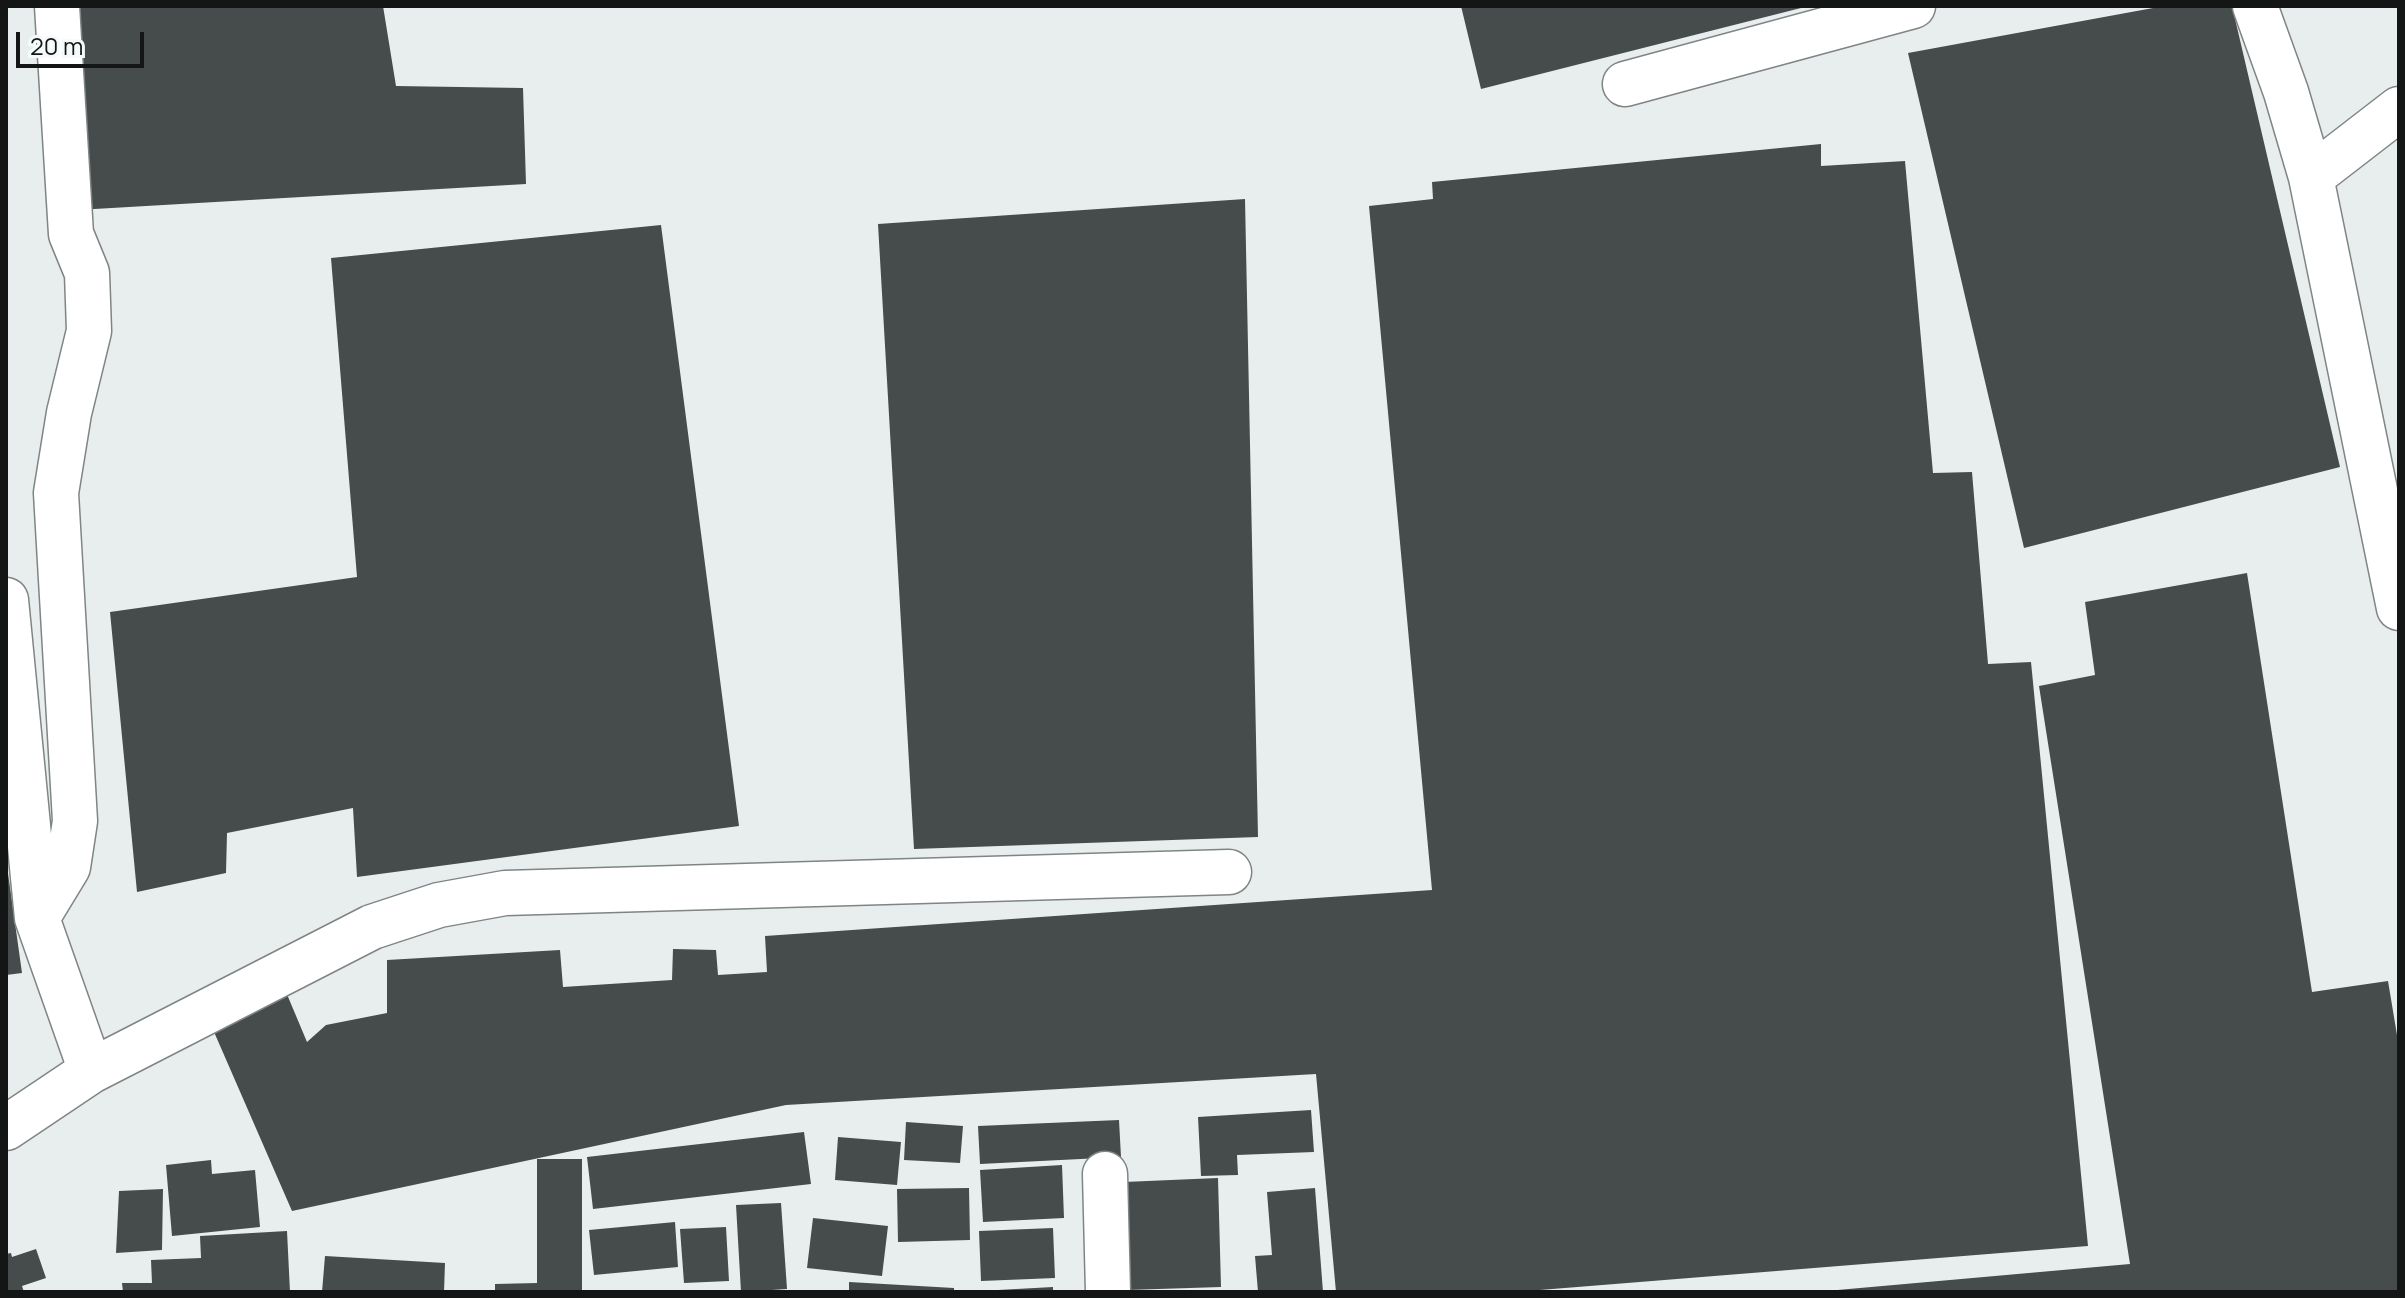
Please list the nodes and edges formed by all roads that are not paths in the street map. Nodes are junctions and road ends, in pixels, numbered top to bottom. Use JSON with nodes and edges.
{"nodes":[{"id":1,"x":57,"y":6,"type":"edge"},
{"id":2,"x":1913,"y":6,"type":"edge"},
{"id":3,"x":2255,"y":6,"type":"edge"},
{"id":4,"x":1625,"y":84,"type":"dead end"},
{"id":5,"x":2399,"y":109,"type":"edge"},
{"id":6,"x":2311,"y":177,"type":"junction"},
{"id":7,"x":6,"y":600,"type":"edge"},
{"id":8,"x":2399,"y":608,"type":"edge"},
{"id":9,"x":1229,"y":872,"type":"dead end"},
{"id":10,"x":37,"y":918,"type":"junction"},
{"id":11,"x":91,"y":1071,"type":"junction"},
{"id":12,"x":6,"y":1128,"type":"edge"},
{"id":13,"x":1105,"y":1174,"type":"dead end"},
{"id":14,"x":1108,"y":1292,"type":"edge"}],
"edges":[{"from":1,"to":10,"type":"street"},
{"from":2,"to":4,"type":"street"},
{"from":3,"to":6,"type":"street"},
{"from":5,"to":6,"type":"street"},
{"from":6,"to":8,"type":"street"},
{"from":7,"to":10,"type":"street"},
{"from":9,"to":11,"type":"street"},
{"from":10,"to":11,"type":"street"},
{"from":11,"to":12,"type":"street"},
{"from":13,"to":14,"type":"street"}]}
